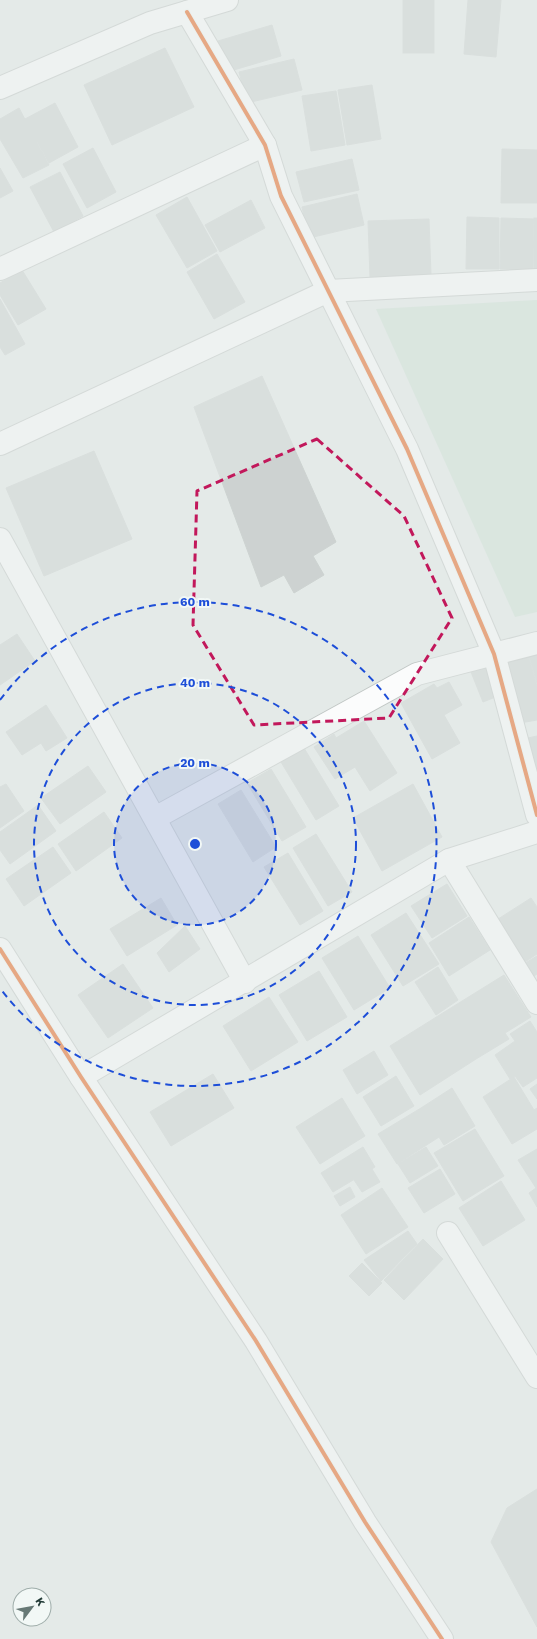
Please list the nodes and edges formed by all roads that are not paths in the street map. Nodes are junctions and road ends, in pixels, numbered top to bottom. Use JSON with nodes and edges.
{"nodes":[{"id":1,"x":227,"y":0,"type":"edge"},
{"id":2,"x":187,"y":12,"type":"junction"},
{"id":3,"x":0,"y":88,"type":"edge"},
{"id":4,"x":265,"y":145,"type":"junction"},
{"id":5,"x":0,"y":269,"type":"edge"},
{"id":6,"x":537,"y":280,"type":"edge"},
{"id":7,"x":328,"y":291,"type":"junction"},
{"id":8,"x":0,"y":444,"type":"edge"},
{"id":9,"x":0,"y":539,"type":"edge"},
{"id":10,"x":537,"y":643,"type":"edge"},
{"id":11,"x":494,"y":654,"type":"junction"},
{"id":12,"x":537,"y":815,"type":"edge"},
{"id":13,"x":154,"y":818,"type":"junction"},
{"id":14,"x":537,"y":832,"type":"edge"},
{"id":15,"x":449,"y":860,"type":"junction"},
{"id":16,"x":0,"y":949,"type":"edge"},
{"id":17,"x":245,"y":982,"type":"junction"},
{"id":18,"x":537,"y":1003,"type":"edge"},
{"id":19,"x":81,"y":1077,"type":"junction"},
{"id":20,"x":448,"y":1233,"type":"dead end"},
{"id":21,"x":537,"y":1377,"type":"edge"},
{"id":22,"x":442,"y":1639,"type":"edge"}],
"edges":[{"from":1,"to":2,"type":"street"},
{"from":2,"to":3,"type":"street"},
{"from":2,"to":4,"type":"street"},
{"from":4,"to":5,"type":"street"},
{"from":4,"to":7,"type":"street"},
{"from":6,"to":7,"type":"street"},
{"from":7,"to":8,"type":"street"},
{"from":7,"to":11,"type":"street"},
{"from":9,"to":13,"type":"street"},
{"from":10,"to":11,"type":"street"},
{"from":11,"to":12,"type":"street"},
{"from":11,"to":13,"type":"street"},
{"from":13,"to":17,"type":"street"},
{"from":14,"to":15,"type":"street"},
{"from":15,"to":17,"type":"street"},
{"from":15,"to":18,"type":"street"},
{"from":16,"to":19,"type":"street"},
{"from":17,"to":19,"type":"street"},
{"from":19,"to":22,"type":"street"},
{"from":20,"to":21,"type":"street"}]}
